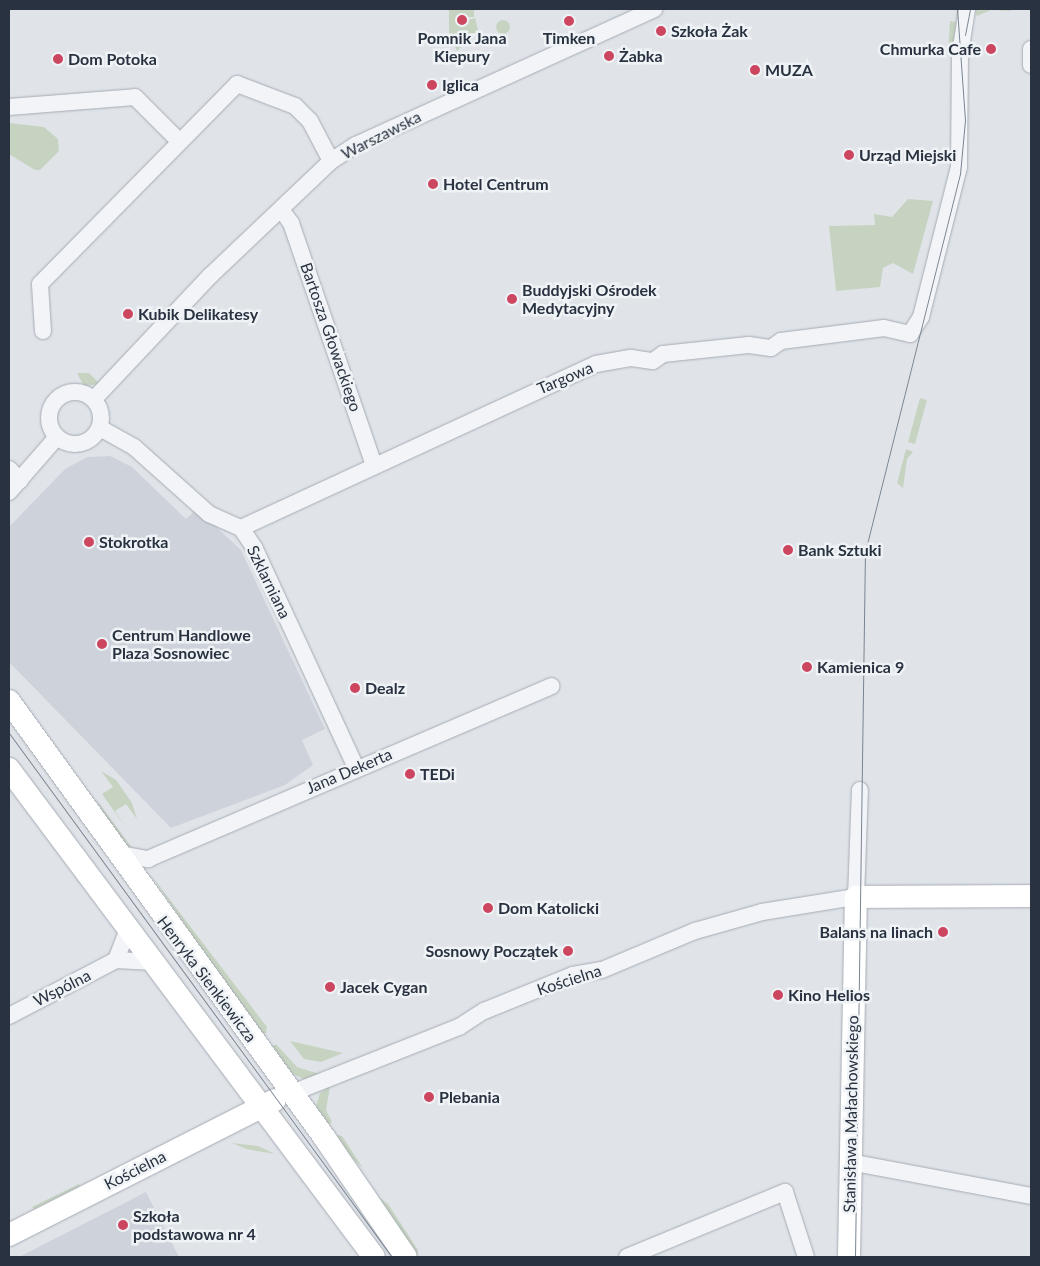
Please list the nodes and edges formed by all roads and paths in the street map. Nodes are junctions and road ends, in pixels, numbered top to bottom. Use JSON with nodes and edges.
{"nodes":[{"id":1,"x":655,"y":9,"type":"edge"},
{"id":2,"x":967,"y":9,"type":"edge"},
{"id":3,"x":1031,"y":49,"type":"edge"},
{"id":4,"x":1031,"y":66,"type":"edge"},
{"id":5,"x":9,"y":107,"type":"edge"},
{"id":6,"x":179,"y":141,"type":"junction"},
{"id":7,"x":331,"y":161,"type":"junction"},
{"id":8,"x":282,"y":211,"type":"junction"},
{"id":9,"x":43,"y":331,"type":"dead end"},
{"id":10,"x":94,"y":399,"type":"junction"},
{"id":11,"x":100,"y":428,"type":"junction"},
{"id":12,"x":58,"y":437,"type":"junction"},
{"id":13,"x":374,"y":465,"type":"junction"},
{"id":14,"x":12,"y":480,"type":"edge"},
{"id":15,"x":240,"y":528,"type":"junction"},
{"id":16,"x":552,"y":686,"type":"dead end"},
{"id":17,"x":9,"y":701,"type":"edge"},
{"id":18,"x":356,"y":768,"type":"junction"},
{"id":19,"x":9,"y":769,"type":"edge"},
{"id":20,"x":860,"y":790,"type":"dead end"},
{"id":21,"x":115,"y":852,"type":"junction"},
{"id":22,"x":148,"y":859,"type":"junction"},
{"id":23,"x":142,"y":891,"type":"junction"},
{"id":24,"x":1031,"y":896,"type":"edge"},
{"id":25,"x":856,"y":897,"type":"junction"},
{"id":26,"x":128,"y":928,"type":"junction"},
{"id":27,"x":116,"y":960,"type":"junction"},
{"id":28,"x":153,"y":962,"type":"junction"},
{"id":29,"x":9,"y":1016,"type":"edge"},
{"id":30,"x":292,"y":1093,"type":"junction"},
{"id":31,"x":262,"y":1106,"type":"junction"},
{"id":32,"x":850,"y":1162,"type":"junction"},
{"id":33,"x":1031,"y":1196,"type":"edge"},
{"id":34,"x":9,"y":1235,"type":"edge"},
{"id":35,"x":374,"y":1257,"type":"edge"},
{"id":36,"x":406,"y":1257,"type":"edge"},
{"id":37,"x":627,"y":1257,"type":"edge"},
{"id":38,"x":806,"y":1257,"type":"edge"},
{"id":39,"x":849,"y":1257,"type":"edge"}],
"edges":[{"from":1,"to":7,"type":"street","name":"Warszawska"},
{"from":2,"to":13,"type":"street","name":"Targowa"},
{"from":3,"to":4,"type":"street"},
{"from":5,"to":6,"type":"street"},
{"from":6,"to":7,"type":"street"},
{"from":6,"to":9,"type":"street"},
{"from":7,"to":8,"type":"street","name":"Warszawska"},
{"from":8,"to":10,"type":"street","name":"Warszawska"},
{"from":8,"to":13,"type":"street","name":"Bartosza Głowackiego"},
{"from":10,"to":11,"type":"street"},
{"from":10,"to":12,"type":"street"},
{"from":11,"to":12,"type":"street"},
{"from":11,"to":15,"type":"street","name":"Szklarniana"},
{"from":12,"to":14,"type":"street"},
{"from":13,"to":15,"type":"street","name":"Targowa"},
{"from":15,"to":18,"type":"street","name":"Szklarniana"},
{"from":16,"to":18,"type":"street","name":"Jana Dekerta"},
{"from":17,"to":21,"type":"main road","name":"Henryka Sienkiewicza"},
{"from":18,"to":22,"type":"street","name":"Jana Dekerta"},
{"from":19,"to":26,"type":"main road","name":"Henryka Sienkiewicza"},
{"from":20,"to":25,"type":"street","name":"Stanisława Małachowskiego"},
{"from":21,"to":22,"type":"street"},
{"from":21,"to":23,"type":"main road","name":"Henryka Sienkiewicza"},
{"from":22,"to":23,"type":"street"},
{"from":23,"to":30,"type":"main road","name":"Henryka Sienkiewicza"},
{"from":24,"to":25,"type":"main road"},
{"from":25,"to":30,"type":"street","name":"Kościelna"},
{"from":25,"to":32,"type":"main road","name":"Stanisława Małachowskiego"},
{"from":26,"to":27,"type":"street"},
{"from":26,"to":28,"type":"main road","name":"Henryka Sienkiewicza"},
{"from":27,"to":28,"type":"street"},
{"from":27,"to":29,"type":"street","name":"Wspólna"},
{"from":28,"to":31,"type":"main road","name":"Henryka Sienkiewicza"},
{"from":30,"to":31,"type":"main road","name":"Kościelna"},
{"from":30,"to":36,"type":"main road","name":"Henryka Sienkiewicza"},
{"from":31,"to":34,"type":"main road","name":"Kościelna"},
{"from":31,"to":35,"type":"main road","name":"Henryka Sienkiewicza"},
{"from":32,"to":33,"type":"street"},
{"from":32,"to":39,"type":"main road","name":"Stanisława Małachowskiego"},
{"from":37,"to":38,"type":"street"}]}
